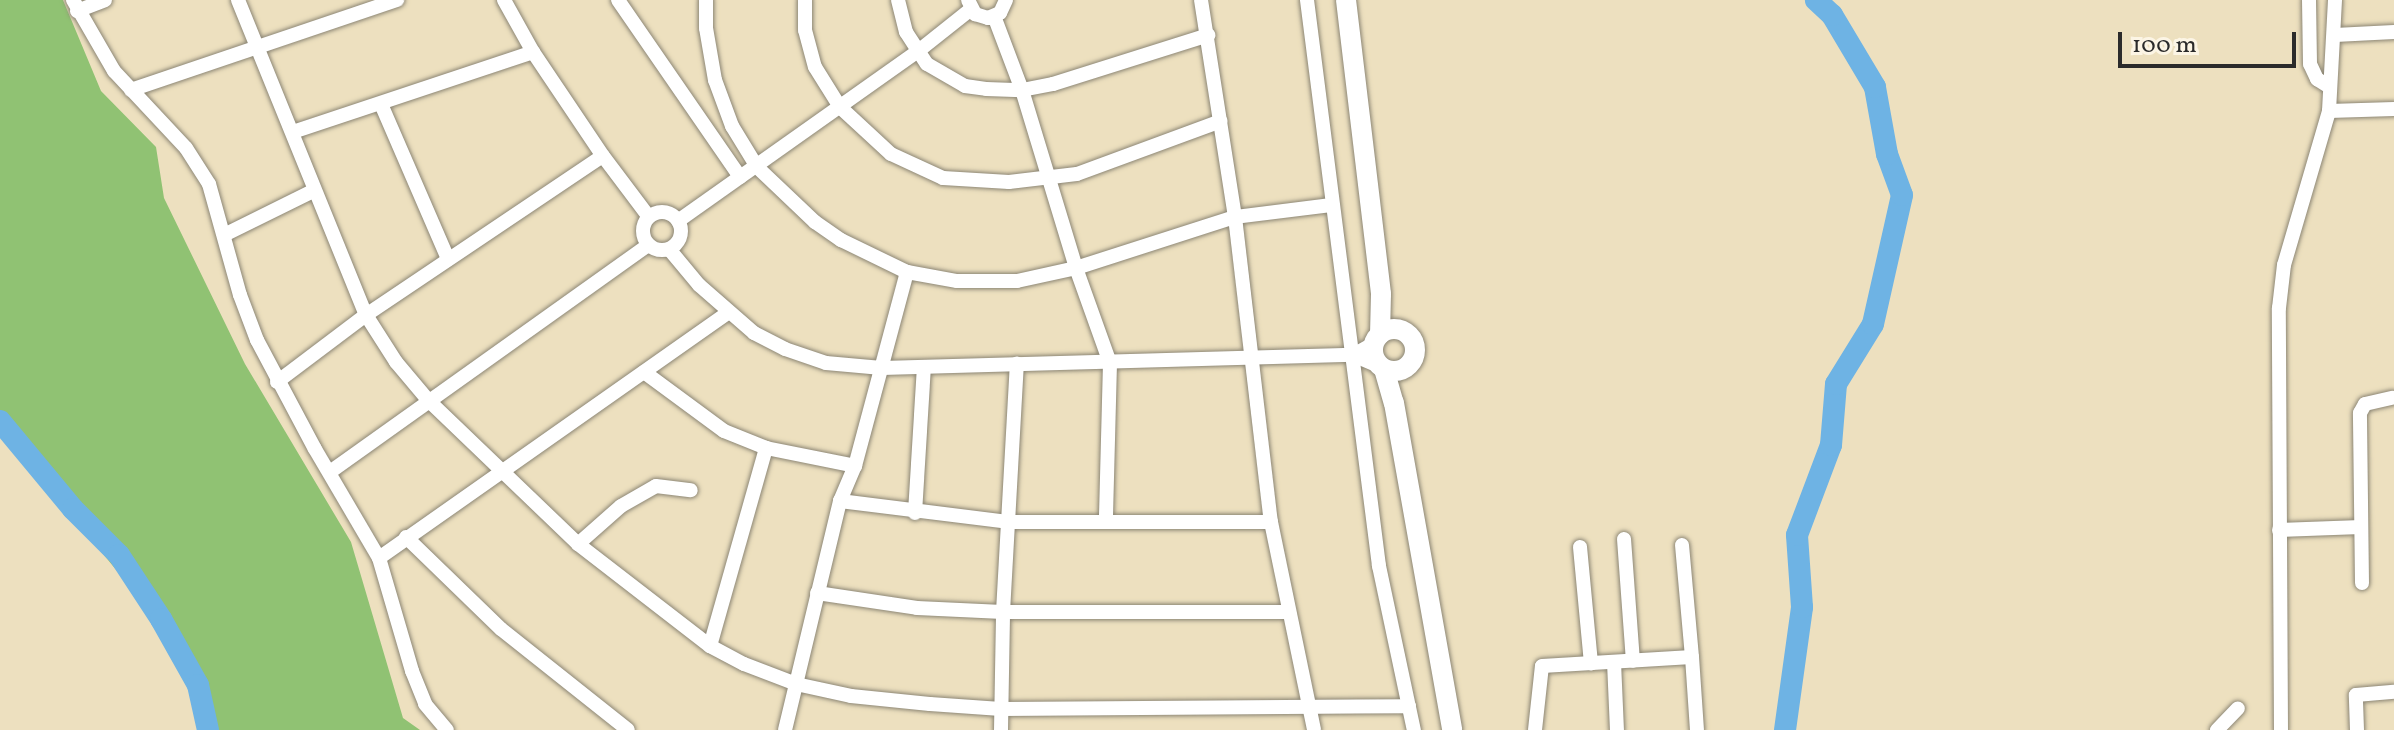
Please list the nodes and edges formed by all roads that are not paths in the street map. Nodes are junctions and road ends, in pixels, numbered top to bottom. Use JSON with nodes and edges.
{"nodes":[{"id":1,"x":105,"y":0,"type":"edge"},
{"id":2,"x":238,"y":0,"type":"edge"},
{"id":3,"x":397,"y":0,"type":"edge"},
{"id":4,"x":504,"y":0,"type":"edge"},
{"id":5,"x":618,"y":0,"type":"edge"},
{"id":6,"x":706,"y":0,"type":"edge"},
{"id":7,"x":805,"y":0,"type":"edge"},
{"id":8,"x":898,"y":0,"type":"edge"},
{"id":9,"x":1006,"y":0,"type":"edge"},
{"id":10,"x":1201,"y":0,"type":"edge"},
{"id":11,"x":1307,"y":0,"type":"edge"},
{"id":12,"x":1346,"y":0,"type":"edge"},
{"id":13,"x":2309,"y":0,"type":"edge"},
{"id":14,"x":2335,"y":0,"type":"edge"},
{"id":15,"x":970,"y":4,"type":"edge"},
{"id":16,"x":75,"y":5,"type":"edge"},
{"id":17,"x":994,"y":16,"type":"junction"},
{"id":18,"x":2394,"y":32,"type":"edge"},
{"id":19,"x":1208,"y":35,"type":"junction"},
{"id":20,"x":2335,"y":35,"type":"junction"},
{"id":21,"x":256,"y":48,"type":"junction"},
{"id":22,"x":533,"y":52,"type":"junction"},
{"id":23,"x":917,"y":52,"type":"junction"},
{"id":24,"x":2330,"y":87,"type":"junction"},
{"id":25,"x":131,"y":90,"type":"junction"},
{"id":26,"x":1022,"y":90,"type":"junction"},
{"id":27,"x":381,"y":104,"type":"junction"},
{"id":28,"x":840,"y":107,"type":"junction"},
{"id":29,"x":2394,"y":109,"type":"edge"},
{"id":30,"x":2329,"y":111,"type":"junction"},
{"id":31,"x":1221,"y":121,"type":"junction"},
{"id":32,"x":293,"y":132,"type":"junction"},
{"id":33,"x":603,"y":156,"type":"junction"},
{"id":34,"x":757,"y":167,"type":"junction"},
{"id":35,"x":740,"y":177,"type":"junction"},
{"id":36,"x":1048,"y":178,"type":"junction"},
{"id":37,"x":313,"y":191,"type":"junction"},
{"id":38,"x":1332,"y":205,"type":"junction"},
{"id":39,"x":649,"y":217,"type":"junction"},
{"id":40,"x":1235,"y":217,"type":"junction"},
{"id":41,"x":678,"y":221,"type":"junction"},
{"id":42,"x":224,"y":235,"type":"junction"},
{"id":43,"x":648,"y":245,"type":"junction"},
{"id":44,"x":669,"y":249,"type":"junction"},
{"id":45,"x":448,"y":259,"type":"junction"},
{"id":46,"x":1076,"y":268,"type":"junction"},
{"id":47,"x":907,"y":272,"type":"junction"},
{"id":48,"x":1381,"y":294,"type":"junction"},
{"id":49,"x":728,"y":313,"type":"junction"},
{"id":50,"x":366,"y":315,"type":"junction"},
{"id":51,"x":1402,"y":330,"type":"junction"},
{"id":52,"x":1376,"y":339,"type":"junction"},
{"id":53,"x":1353,"y":355,"type":"junction"},
{"id":54,"x":1253,"y":360,"type":"junction"},
{"id":55,"x":1017,"y":363,"type":"junction"},
{"id":56,"x":1110,"y":363,"type":"junction"},
{"id":57,"x":924,"y":367,"type":"junction"},
{"id":58,"x":882,"y":368,"type":"junction"},
{"id":59,"x":1389,"y":368,"type":"junction"},
{"id":60,"x":644,"y":372,"type":"junction"},
{"id":61,"x":277,"y":382,"type":"junction"},
{"id":62,"x":2392,"y":398,"type":"dead end"},
{"id":63,"x":428,"y":400,"type":"junction"},
{"id":64,"x":766,"y":448,"type":"junction"},
{"id":65,"x":855,"y":466,"type":"junction"},
{"id":66,"x":503,"y":470,"type":"junction"},
{"id":67,"x":330,"y":472,"type":"junction"},
{"id":68,"x":691,"y":490,"type":"dead end"},
{"id":69,"x":840,"y":501,"type":"junction"},
{"id":70,"x":915,"y":513,"type":"junction"},
{"id":71,"x":1106,"y":519,"type":"junction"},
{"id":72,"x":1008,"y":522,"type":"junction"},
{"id":73,"x":1271,"y":522,"type":"junction"},
{"id":74,"x":2361,"y":527,"type":"junction"},
{"id":75,"x":2279,"y":530,"type":"junction"},
{"id":76,"x":406,"y":537,"type":"junction"},
{"id":77,"x":1624,"y":539,"type":"dead end"},
{"id":78,"x":578,"y":544,"type":"junction"},
{"id":79,"x":1682,"y":545,"type":"dead end"},
{"id":80,"x":1580,"y":547,"type":"dead end"},
{"id":81,"x":379,"y":558,"type":"junction"},
{"id":82,"x":2362,"y":583,"type":"dead end"},
{"id":83,"x":817,"y":593,"type":"junction"},
{"id":84,"x":1003,"y":612,"type":"junction"},
{"id":85,"x":1287,"y":612,"type":"junction"},
{"id":86,"x":710,"y":646,"type":"junction"},
{"id":87,"x":1692,"y":657,"type":"junction"},
{"id":88,"x":1633,"y":661,"type":"junction"},
{"id":89,"x":1614,"y":662,"type":"junction"},
{"id":90,"x":1591,"y":663,"type":"junction"},
{"id":91,"x":796,"y":684,"type":"junction"},
{"id":92,"x":2394,"y":692,"type":"edge"},
{"id":93,"x":1308,"y":705,"type":"junction"},
{"id":94,"x":1409,"y":706,"type":"junction"},
{"id":95,"x":2238,"y":708,"type":"dead end"},
{"id":96,"x":1001,"y":709,"type":"junction"},
{"id":97,"x":447,"y":730,"type":"edge"},
{"id":98,"x":628,"y":730,"type":"edge"},
{"id":99,"x":785,"y":730,"type":"edge"},
{"id":100,"x":1001,"y":730,"type":"edge"},
{"id":101,"x":1314,"y":730,"type":"edge"},
{"id":102,"x":1414,"y":730,"type":"edge"},
{"id":103,"x":1452,"y":730,"type":"edge"},
{"id":104,"x":1535,"y":730,"type":"edge"},
{"id":105,"x":1617,"y":730,"type":"edge"},
{"id":106,"x":1697,"y":730,"type":"edge"},
{"id":107,"x":2217,"y":730,"type":"edge"},
{"id":108,"x":2281,"y":730,"type":"edge"},
{"id":109,"x":2357,"y":730,"type":"edge"}],
"edges":[{"from":1,"to":16,"type":"street"},
{"from":2,"to":21,"type":"street"},
{"from":3,"to":21,"type":"street"},
{"from":4,"to":22,"type":"street"},
{"from":5,"to":35,"type":"street"},
{"from":6,"to":34,"type":"street"},
{"from":7,"to":28,"type":"street"},
{"from":8,"to":23,"type":"street"},
{"from":9,"to":17,"type":"street"},
{"from":10,"to":19,"type":"street"},
{"from":11,"to":38,"type":"street"},
{"from":12,"to":48,"type":"main road"},
{"from":13,"to":24,"type":"street"},
{"from":14,"to":20,"type":"street"},
{"from":15,"to":17,"type":"street"},
{"from":15,"to":23,"type":"street"},
{"from":16,"to":25,"type":"street"},
{"from":17,"to":26,"type":"street"},
{"from":18,"to":20,"type":"street"},
{"from":19,"to":26,"type":"street"},
{"from":19,"to":31,"type":"street"},
{"from":20,"to":24,"type":"street"},
{"from":21,"to":25,"type":"street"},
{"from":21,"to":32,"type":"street"},
{"from":22,"to":27,"type":"street"},
{"from":22,"to":33,"type":"street"},
{"from":23,"to":26,"type":"street"},
{"from":23,"to":28,"type":"street"},
{"from":24,"to":30,"type":"street"},
{"from":25,"to":42,"type":"street"},
{"from":26,"to":36,"type":"street"},
{"from":27,"to":32,"type":"street"},
{"from":27,"to":45,"type":"street"},
{"from":28,"to":34,"type":"street"},
{"from":28,"to":36,"type":"street"},
{"from":29,"to":30,"type":"street"},
{"from":30,"to":75,"type":"street"},
{"from":31,"to":36,"type":"street"},
{"from":31,"to":40,"type":"street"},
{"from":32,"to":37,"type":"street"},
{"from":33,"to":39,"type":"street"},
{"from":33,"to":45,"type":"street"},
{"from":34,"to":35,"type":"street"},
{"from":34,"to":47,"type":"street"},
{"from":35,"to":41,"type":"street"},
{"from":36,"to":46,"type":"street"},
{"from":37,"to":42,"type":"street"},
{"from":37,"to":50,"type":"street"},
{"from":38,"to":40,"type":"street"},
{"from":38,"to":53,"type":"street"},
{"from":39,"to":41,"type":"street"},
{"from":39,"to":43,"type":"street"},
{"from":40,"to":46,"type":"street"},
{"from":40,"to":54,"type":"street"},
{"from":41,"to":44,"type":"street"},
{"from":42,"to":61,"type":"street"},
{"from":43,"to":44,"type":"street"},
{"from":43,"to":63,"type":"street"},
{"from":44,"to":49,"type":"street"},
{"from":45,"to":50,"type":"street"},
{"from":46,"to":47,"type":"street"},
{"from":46,"to":56,"type":"street"},
{"from":47,"to":58,"type":"street"},
{"from":48,"to":51,"type":"main road"},
{"from":48,"to":52,"type":"main road"},
{"from":49,"to":58,"type":"street"},
{"from":49,"to":60,"type":"street"},
{"from":50,"to":61,"type":"street"},
{"from":50,"to":63,"type":"street"},
{"from":51,"to":52,"type":"main road"},
{"from":51,"to":59,"type":"main road"},
{"from":52,"to":53,"type":"street"},
{"from":52,"to":59,"type":"main road"},
{"from":53,"to":54,"type":"street"},
{"from":53,"to":59,"type":"street"},
{"from":53,"to":94,"type":"street"},
{"from":54,"to":56,"type":"street"},
{"from":54,"to":73,"type":"street"},
{"from":55,"to":56,"type":"street"},
{"from":55,"to":57,"type":"street"},
{"from":55,"to":72,"type":"street"},
{"from":56,"to":71,"type":"street"},
{"from":57,"to":58,"type":"street"},
{"from":57,"to":70,"type":"street"},
{"from":58,"to":65,"type":"street"},
{"from":59,"to":103,"type":"main road"},
{"from":60,"to":64,"type":"street"},
{"from":60,"to":66,"type":"street"},
{"from":61,"to":67,"type":"street"},
{"from":62,"to":74,"type":"street"},
{"from":63,"to":66,"type":"street"},
{"from":63,"to":67,"type":"street"},
{"from":64,"to":65,"type":"street"},
{"from":64,"to":86,"type":"street"},
{"from":65,"to":69,"type":"street"},
{"from":66,"to":76,"type":"street"},
{"from":66,"to":78,"type":"street"},
{"from":67,"to":81,"type":"street"},
{"from":68,"to":78,"type":"street"},
{"from":69,"to":70,"type":"street"},
{"from":69,"to":83,"type":"street"},
{"from":70,"to":72,"type":"street"},
{"from":71,"to":72,"type":"street"},
{"from":71,"to":73,"type":"street"},
{"from":72,"to":84,"type":"street"},
{"from":73,"to":85,"type":"street"},
{"from":74,"to":75,"type":"street"},
{"from":74,"to":82,"type":"street"},
{"from":75,"to":108,"type":"street"},
{"from":76,"to":81,"type":"street"},
{"from":76,"to":98,"type":"street"},
{"from":77,"to":88,"type":"street"},
{"from":78,"to":86,"type":"street"},
{"from":79,"to":87,"type":"street"},
{"from":80,"to":90,"type":"street"},
{"from":81,"to":97,"type":"street"},
{"from":83,"to":84,"type":"street"},
{"from":83,"to":91,"type":"street"},
{"from":84,"to":85,"type":"street"},
{"from":84,"to":96,"type":"street"},
{"from":85,"to":93,"type":"street"},
{"from":86,"to":91,"type":"street"},
{"from":87,"to":88,"type":"street"},
{"from":87,"to":106,"type":"street"},
{"from":88,"to":89,"type":"street"},
{"from":89,"to":90,"type":"street"},
{"from":89,"to":105,"type":"street"},
{"from":90,"to":104,"type":"street"},
{"from":91,"to":96,"type":"street"},
{"from":91,"to":99,"type":"street"},
{"from":92,"to":109,"type":"street"},
{"from":93,"to":94,"type":"street"},
{"from":93,"to":96,"type":"street"},
{"from":93,"to":101,"type":"street"},
{"from":94,"to":102,"type":"street"},
{"from":95,"to":107,"type":"street"},
{"from":96,"to":100,"type":"street"}]}
